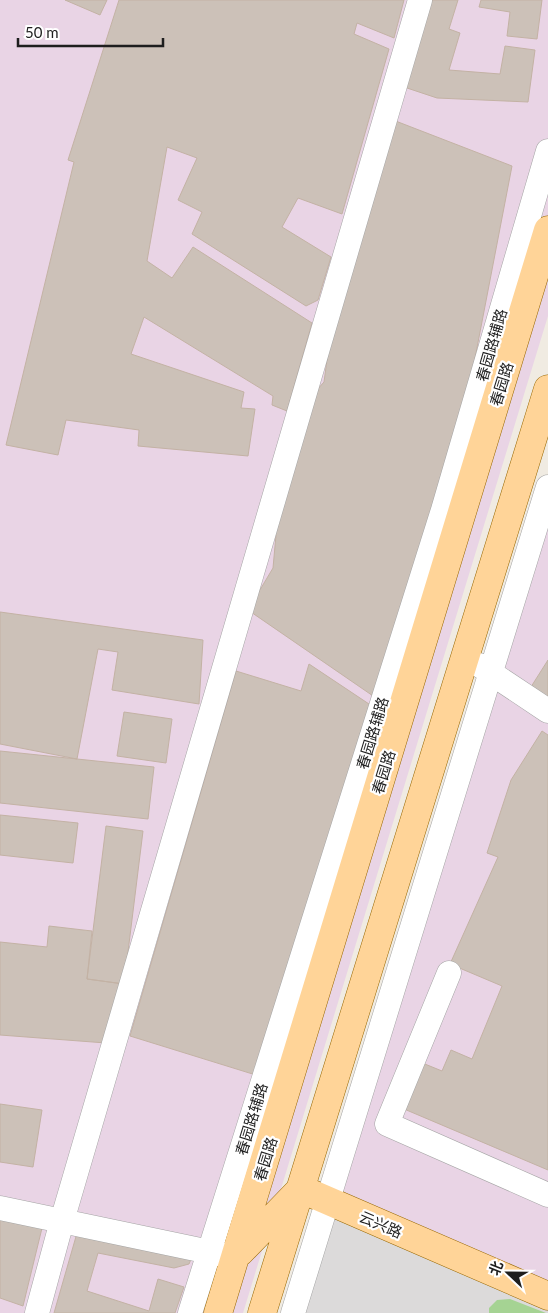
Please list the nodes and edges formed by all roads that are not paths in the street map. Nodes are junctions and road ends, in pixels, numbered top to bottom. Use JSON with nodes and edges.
{"nodes":[{"id":1,"x":420,"y":0,"type":"edge"},
{"id":2,"x":548,"y":150,"type":"edge"},
{"id":3,"x":548,"y":230,"type":"edge"},
{"id":4,"x":548,"y":389,"type":"edge"},
{"id":5,"x":548,"y":487,"type":"edge"},
{"id":6,"x":466,"y":656,"type":"junction"},
{"id":7,"x":491,"y":673,"type":"junction"},
{"id":8,"x":548,"y":711,"type":"edge"},
{"id":9,"x":449,"y":973,"type":"dead end"},
{"id":10,"x":300,"y":1189,"type":"junction"},
{"id":11,"x":548,"y":1195,"type":"edge"},
{"id":12,"x":328,"y":1201,"type":"junction"},
{"id":13,"x":0,"y":1208,"type":"edge"},
{"id":14,"x":62,"y":1221,"type":"junction"},
{"id":15,"x":222,"y":1254,"type":"junction"},
{"id":16,"x":548,"y":1296,"type":"edge"},
{"id":17,"x":37,"y":1313,"type":"edge"},
{"id":18,"x":190,"y":1313,"type":"edge"},
{"id":19,"x":218,"y":1313,"type":"edge"},
{"id":20,"x":262,"y":1313,"type":"edge"},
{"id":21,"x":293,"y":1313,"type":"edge"}],
"edges":[{"from":1,"to":14,"type":"street"},
{"from":2,"to":15,"type":"street","name":"春园路辅路"},
{"from":3,"to":15,"type":"main road","name":"春园路"},
{"from":4,"to":6,"type":"main road"},
{"from":5,"to":7,"type":"street"},
{"from":6,"to":7,"type":"street"},
{"from":6,"to":10,"type":"main road"},
{"from":7,"to":8,"type":"street"},
{"from":7,"to":12,"type":"street"},
{"from":9,"to":11,"type":"street"},
{"from":10,"to":12,"type":"main road","name":"云兴路"},
{"from":10,"to":15,"type":"main road"},
{"from":10,"to":20,"type":"main road"},
{"from":12,"to":16,"type":"main road","name":"云兴路"},
{"from":12,"to":21,"type":"street"},
{"from":13,"to":14,"type":"street"},
{"from":14,"to":15,"type":"street"},
{"from":14,"to":17,"type":"street"},
{"from":15,"to":18,"type":"street","name":"春园路辅路"},
{"from":15,"to":19,"type":"main road","name":"春园路"}]}
